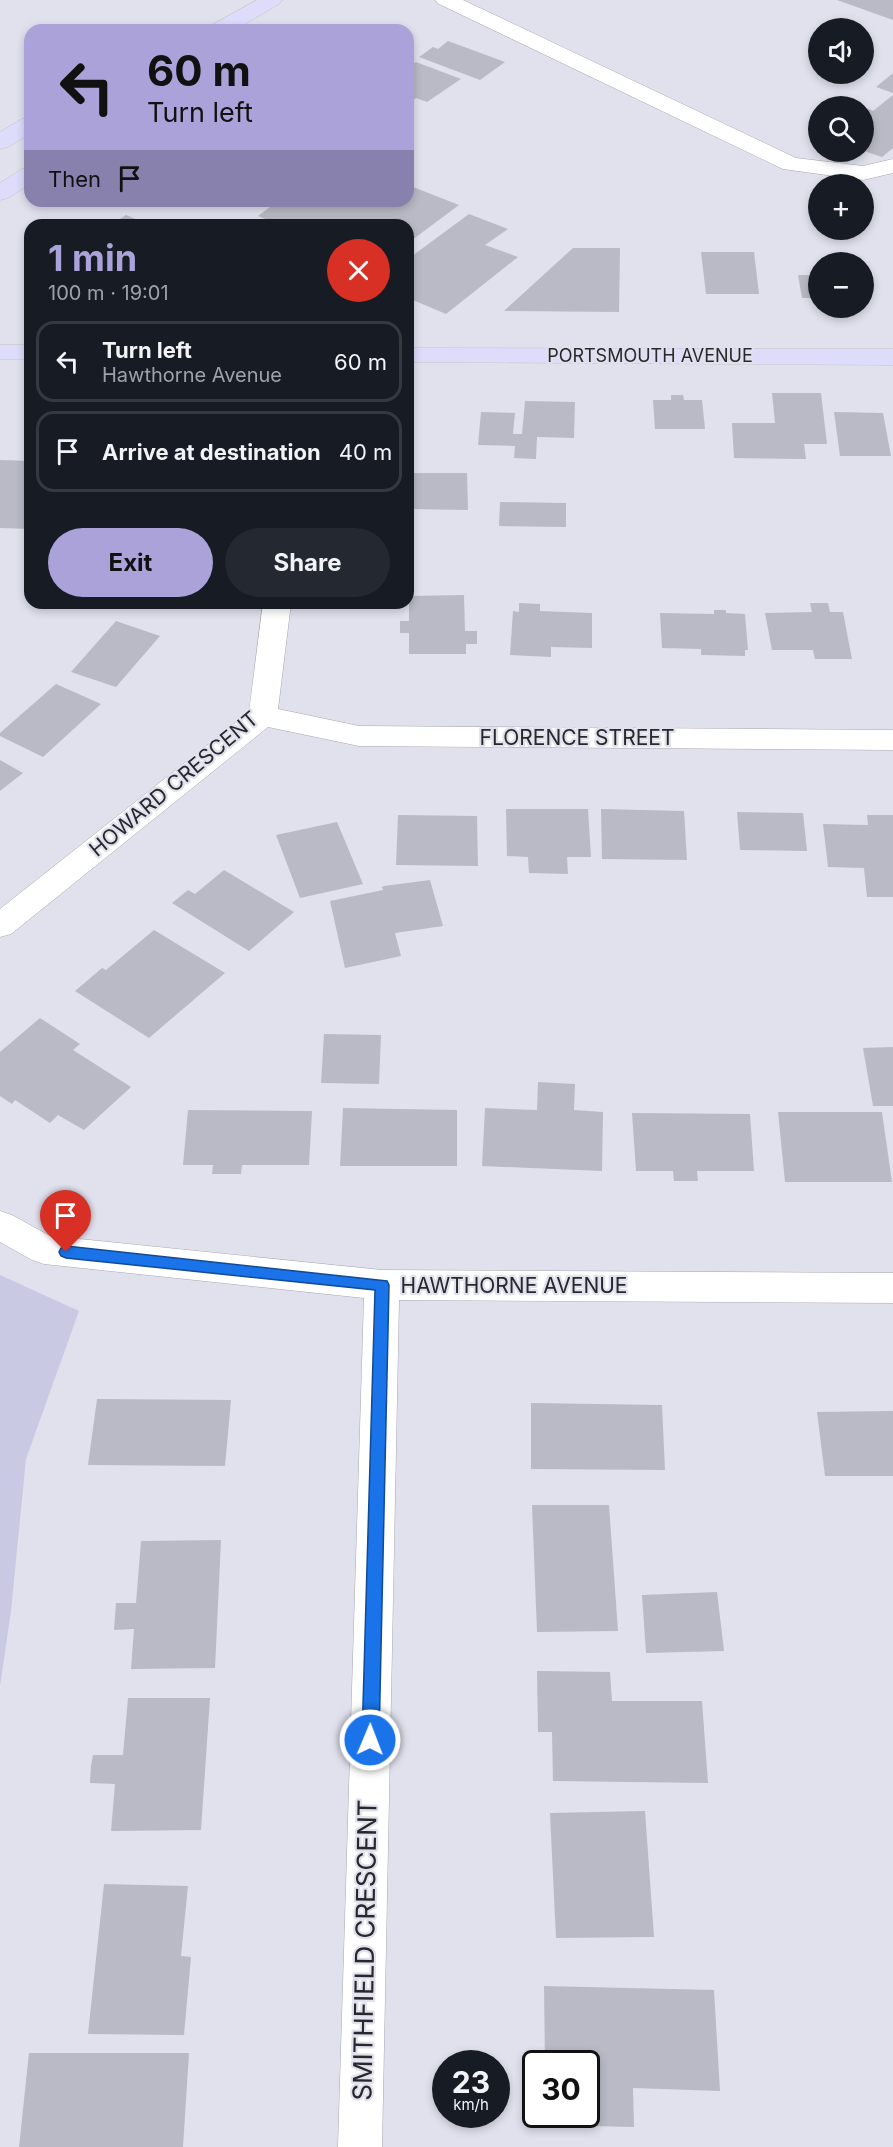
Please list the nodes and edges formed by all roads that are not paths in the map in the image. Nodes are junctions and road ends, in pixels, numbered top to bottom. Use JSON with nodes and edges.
{"nodes":[{"id":1,"x":272,"y":0,"type":"edge"},
{"id":2,"x":446,"y":0,"type":"edge"},
{"id":3,"x":230,"y":24,"type":"edge"},
{"id":4,"x":24,"y":128,"type":"edge"},
{"id":5,"x":0,"y":142,"type":"edge"},
{"id":6,"x":893,"y":166,"type":"edge"},
{"id":7,"x":24,"y":178,"type":"edge"},
{"id":8,"x":0,"y":193,"type":"edge"},
{"id":9,"x":0,"y":352,"type":"edge"},
{"id":10,"x":24,"y":352,"type":"edge"},
{"id":11,"x":414,"y":355,"type":"edge"},
{"id":12,"x":893,"y":357,"type":"edge"},
{"id":13,"x":276,"y":609,"type":"edge"},
{"id":14,"x":263,"y":716,"type":"junction"},
{"id":15,"x":893,"y":740,"type":"edge"},
{"id":16,"x":0,"y":926,"type":"edge"},
{"id":17,"x":0,"y":1225,"type":"edge"},
{"id":18,"x":382,"y":1285,"type":"junction"},
{"id":19,"x":893,"y":1288,"type":"edge"},
{"id":20,"x":360,"y":2147,"type":"edge"}],
"edges":[{"from":1,"to":3,"type":"main road"},
{"from":2,"to":6,"type":"street"},
{"from":4,"to":5,"type":"main road"},
{"from":7,"to":8,"type":"main road"},
{"from":9,"to":10,"type":"main road"},
{"from":11,"to":12,"type":"main road","name":"PORTSMOUTH AVENUE"},
{"from":13,"to":14,"type":"street","name":"HOWARD CRESCENT"},
{"from":14,"to":15,"type":"street","name":"FLORENCE STREET"},
{"from":14,"to":16,"type":"street","name":"HOWARD CRESCENT"},
{"from":17,"to":18,"type":"street","name":"HAWTHORNE AVENUE"},
{"from":18,"to":19,"type":"street","name":"HAWTHORNE AVENUE"},
{"from":18,"to":20,"type":"street","name":"SMITHFIELD CRESCENT"}]}
